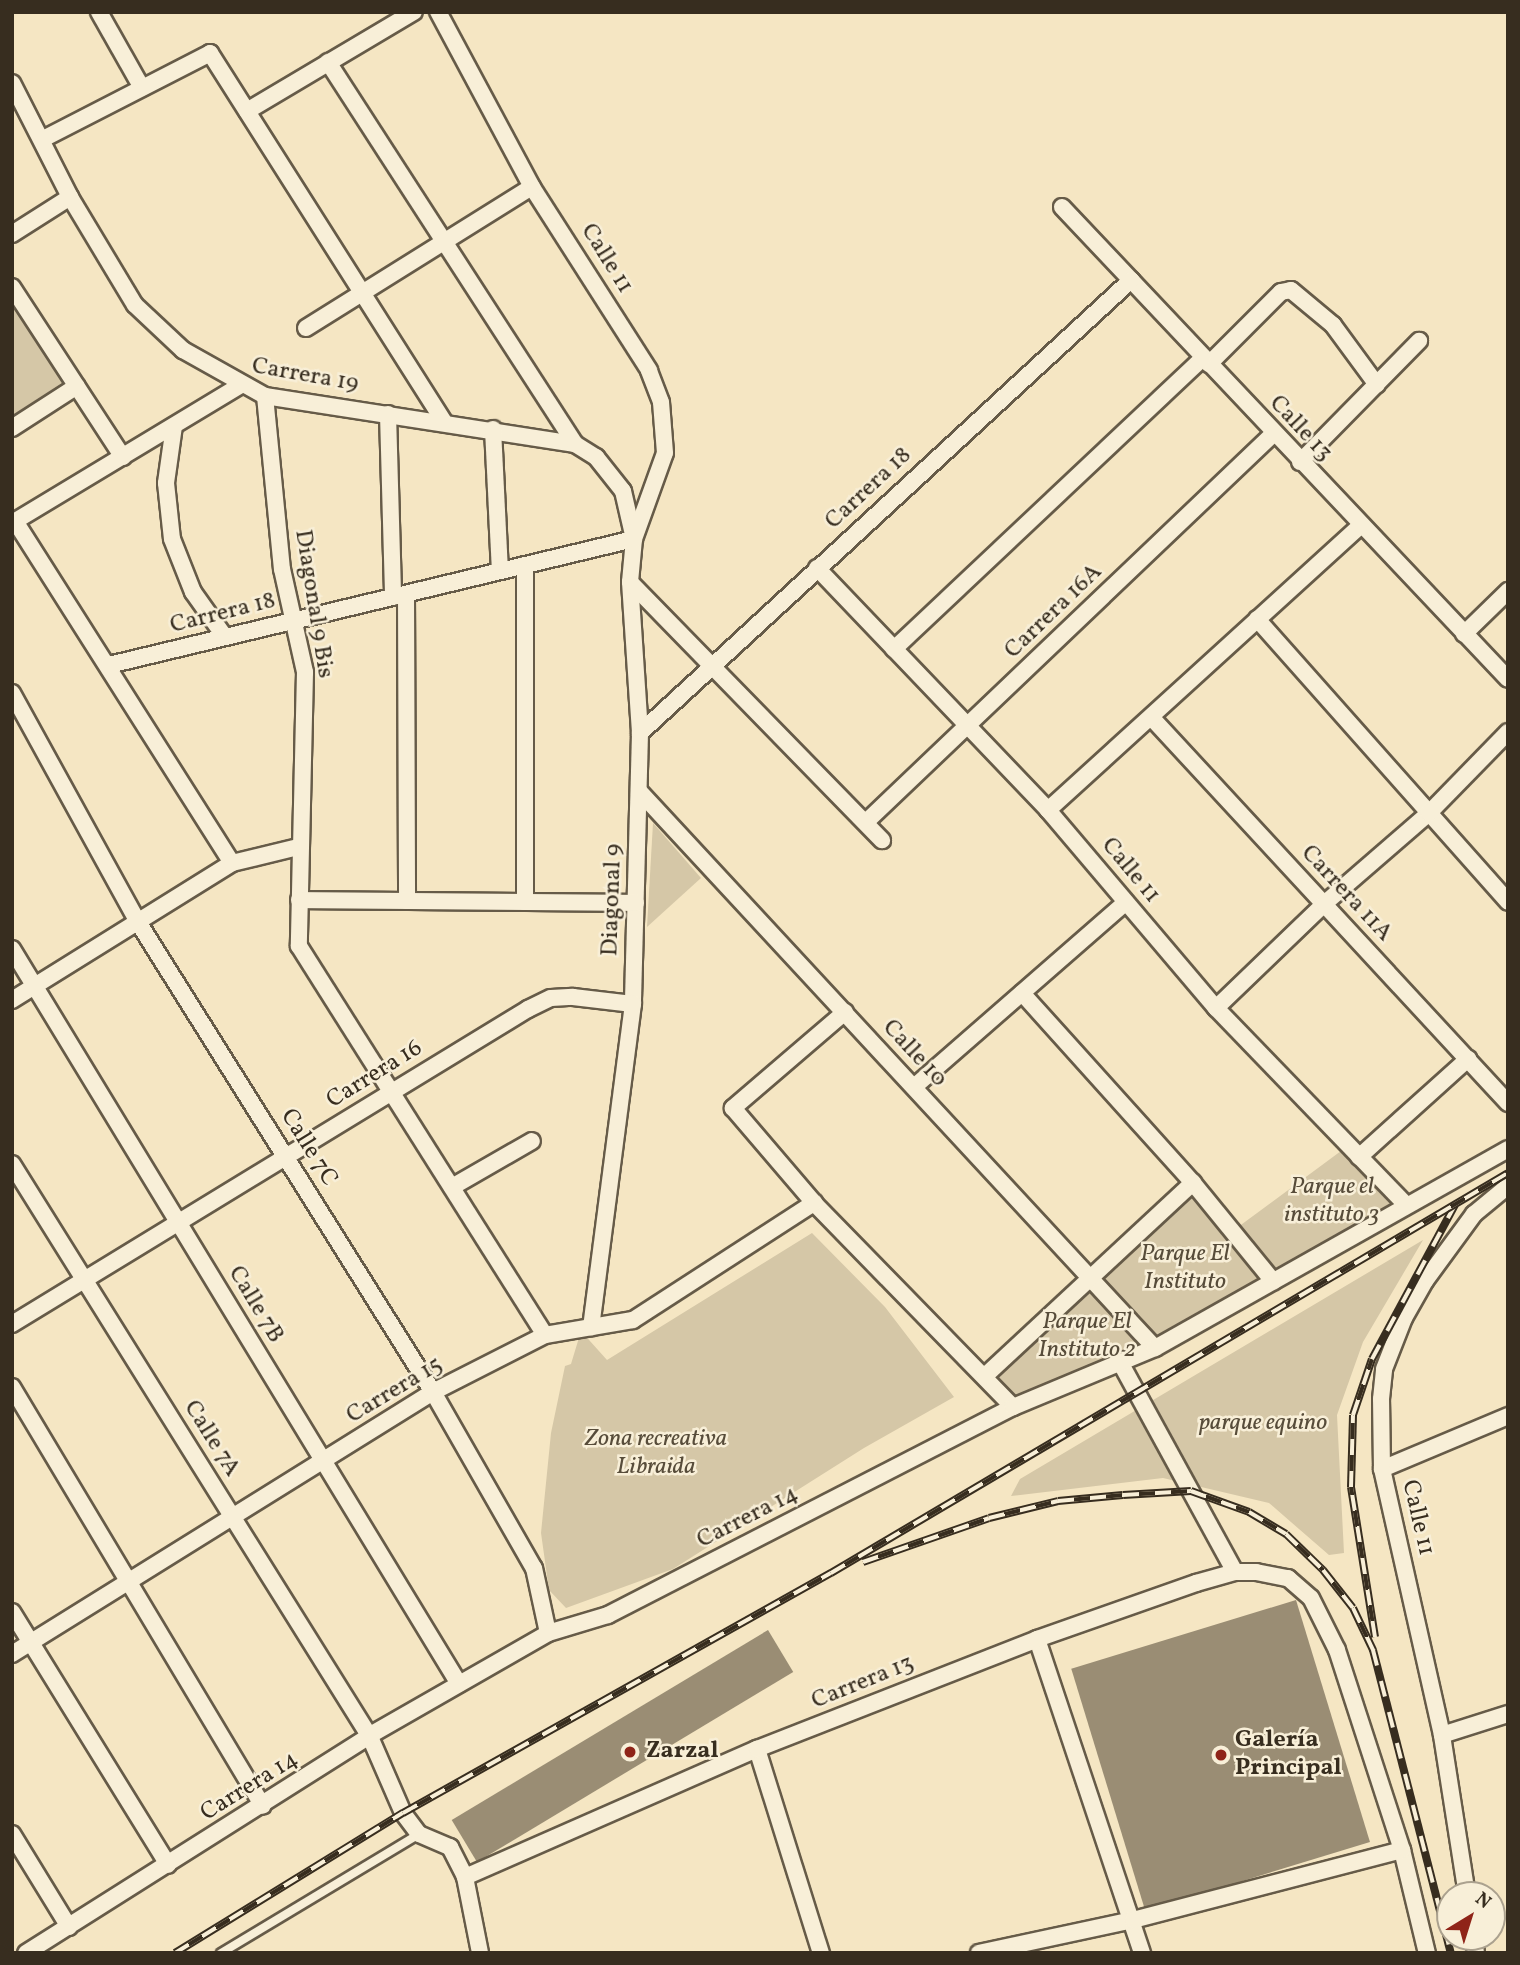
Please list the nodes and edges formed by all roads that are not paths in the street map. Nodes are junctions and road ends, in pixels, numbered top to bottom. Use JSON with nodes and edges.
{"nodes":[{"id":1,"x":99,"y":12,"type":"edge"},
{"id":2,"x":414,"y":12,"type":"edge"},
{"id":3,"x":437,"y":14,"type":"edge"},
{"id":4,"x":328,"y":62,"type":"junction"},
{"id":5,"x":12,"y":83,"type":"edge"},
{"id":6,"x":142,"y":88,"type":"junction"},
{"id":7,"x":247,"y":111,"type":"junction"},
{"id":8,"x":43,"y":139,"type":"junction"},
{"id":9,"x":532,"y":187,"type":"junction"},
{"id":10,"x":70,"y":197,"type":"junction"},
{"id":11,"x":1062,"y":206,"type":"dead end"},
{"id":12,"x":12,"y":234,"type":"edge"},
{"id":13,"x":445,"y":241,"type":"junction"},
{"id":14,"x":1131,"y":280,"type":"junction"},
{"id":15,"x":12,"y":287,"type":"edge"},
{"id":16,"x":360,"y":294,"type":"junction"},
{"id":17,"x":306,"y":328,"type":"dead end"},
{"id":18,"x":1419,"y":341,"type":"dead end"},
{"id":19,"x":1206,"y":361,"type":"junction"},
{"id":20,"x":241,"y":385,"type":"junction"},
{"id":21,"x":1377,"y":385,"type":"junction"},
{"id":22,"x":76,"y":386,"type":"junction"},
{"id":23,"x":265,"y":396,"type":"junction"},
{"id":24,"x":388,"y":414,"type":"junction"},
{"id":25,"x":444,"y":422,"type":"junction"},
{"id":26,"x":174,"y":426,"type":"junction"},
{"id":27,"x":12,"y":428,"type":"edge"},
{"id":28,"x":493,"y":429,"type":"junction"},
{"id":29,"x":1274,"y":433,"type":"junction"},
{"id":30,"x":575,"y":444,"type":"junction"},
{"id":31,"x":123,"y":457,"type":"junction"},
{"id":32,"x":1300,"y":462,"type":"junction"},
{"id":33,"x":614,"y":475,"type":"joint"},
{"id":34,"x":14,"y":522,"type":"edge"},
{"id":35,"x":1360,"y":526,"type":"junction"},
{"id":36,"x":634,"y":539,"type":"junction"},
{"id":37,"x":525,"y":565,"type":"junction"},
{"id":38,"x":817,"y":568,"type":"junction"},
{"id":39,"x":500,"y":571,"type":"junction"},
{"id":40,"x":631,"y":582,"type":"junction"},
{"id":41,"x":1508,"y":591,"type":"edge"},
{"id":42,"x":400,"y":595,"type":"junction"},
{"id":43,"x":1257,"y":619,"type":"junction"},
{"id":44,"x":293,"y":620,"type":"junction"},
{"id":45,"x":1464,"y":634,"type":"junction"},
{"id":46,"x":225,"y":637,"type":"junction"},
{"id":47,"x":894,"y":649,"type":"junction"},
{"id":48,"x":109,"y":665,"type":"junction"},
{"id":49,"x":709,"y":667,"type":"junction"},
{"id":50,"x":1508,"y":679,"type":"edge"},
{"id":51,"x":12,"y":693,"type":"edge"},
{"id":52,"x":1151,"y":716,"type":"junction"},
{"id":53,"x":968,"y":726,"type":"junction"},
{"id":54,"x":1508,"y":732,"type":"edge"},
{"id":55,"x":640,"y":733,"type":"junction"},
{"id":56,"x":639,"y":791,"type":"junction"},
{"id":57,"x":1048,"y":810,"type":"junction"},
{"id":58,"x":1429,"y":813,"type":"junction"},
{"id":59,"x":866,"y":822,"type":"junction"},
{"id":60,"x":882,"y":840,"type":"dead end"},
{"id":61,"x":298,"y":847,"type":"junction"},
{"id":62,"x":232,"y":863,"type":"junction"},
{"id":63,"x":299,"y":900,"type":"junction"},
{"id":64,"x":407,"y":901,"type":"junction"},
{"id":65,"x":525,"y":902,"type":"junction"},
{"id":66,"x":1126,"y":902,"type":"junction"},
{"id":67,"x":1508,"y":902,"type":"edge"},
{"id":68,"x":636,"y":903,"type":"junction"},
{"id":69,"x":1324,"y":904,"type":"junction"},
{"id":70,"x":138,"y":922,"type":"junction"},
{"id":71,"x":12,"y":949,"type":"edge"},
{"id":72,"x":35,"y":986,"type":"junction"},
{"id":73,"x":1022,"y":993,"type":"junction"},
{"id":74,"x":12,"y":1000,"type":"edge"},
{"id":75,"x":633,"y":1004,"type":"junction"},
{"id":76,"x":1216,"y":1008,"type":"junction"},
{"id":77,"x":845,"y":1013,"type":"junction"},
{"id":78,"x":1468,"y":1059,"type":"junction"},
{"id":79,"x":914,"y":1087,"type":"junction"},
{"id":80,"x":393,"y":1090,"type":"junction"},
{"id":81,"x":1507,"y":1099,"type":"edge"},
{"id":82,"x":532,"y":1141,"type":"dead end"},
{"id":83,"x":1508,"y":1149,"type":"edge"},
{"id":84,"x":287,"y":1156,"type":"junction"},
{"id":85,"x":1359,"y":1157,"type":"junction"},
{"id":86,"x":12,"y":1164,"type":"edge"},
{"id":87,"x":1193,"y":1183,"type":"junction"},
{"id":88,"x":1508,"y":1186,"type":"edge"},
{"id":89,"x":452,"y":1187,"type":"junction"},
{"id":90,"x":814,"y":1203,"type":"junction"},
{"id":91,"x":1406,"y":1205,"type":"junction"},
{"id":92,"x":179,"y":1223,"type":"junction"},
{"id":93,"x":84,"y":1279,"type":"junction"},
{"id":94,"x":1091,"y":1279,"type":"junction"},
{"id":95,"x":1273,"y":1281,"type":"junction"},
{"id":96,"x":12,"y":1324,"type":"edge"},
{"id":97,"x":591,"y":1328,"type":"junction"},
{"id":98,"x":545,"y":1335,"type":"junction"},
{"id":99,"x":1155,"y":1349,"type":"junction"},
{"id":100,"x":1120,"y":1362,"type":"junction"},
{"id":101,"x":985,"y":1376,"type":"junction"},
{"id":102,"x":12,"y":1387,"type":"edge"},
{"id":103,"x":433,"y":1392,"type":"junction"},
{"id":104,"x":1013,"y":1408,"type":"junction"},
{"id":105,"x":1508,"y":1416,"type":"edge"},
{"id":106,"x":323,"y":1461,"type":"junction"},
{"id":107,"x":1382,"y":1469,"type":"junction"},
{"id":108,"x":234,"y":1518,"type":"junction"},
{"id":109,"x":1235,"y":1572,"type":"junction"},
{"id":110,"x":129,"y":1581,"type":"junction"},
{"id":111,"x":12,"y":1612,"type":"edge"},
{"id":112,"x":548,"y":1633,"type":"junction"},
{"id":113,"x":1037,"y":1639,"type":"junction"},
{"id":114,"x":31,"y":1643,"type":"junction"},
{"id":115,"x":12,"y":1654,"type":"edge"},
{"id":116,"x":459,"y":1684,"type":"junction"},
{"id":117,"x":1508,"y":1714,"type":"edge"},
{"id":118,"x":1442,"y":1735,"type":"junction"},
{"id":119,"x":370,"y":1737,"type":"junction"},
{"id":120,"x":757,"y":1749,"type":"junction"},
{"id":121,"x":263,"y":1806,"type":"junction"},
{"id":122,"x":12,"y":1834,"type":"edge"},
{"id":123,"x":419,"y":1834,"type":"junction"},
{"id":124,"x":1402,"y":1850,"type":"junction"},
{"id":125,"x":168,"y":1865,"type":"junction"},
{"id":126,"x":465,"y":1877,"type":"junction"},
{"id":127,"x":1465,"y":1881,"type":"edge"},
{"id":128,"x":1133,"y":1920,"type":"junction"},
{"id":129,"x":69,"y":1927,"type":"junction"},
{"id":130,"x":26,"y":1953,"type":"edge"},
{"id":131,"x":221,"y":1953,"type":"edge"},
{"id":132,"x":480,"y":1953,"type":"edge"},
{"id":133,"x":821,"y":1953,"type":"edge"},
{"id":134,"x":979,"y":1953,"type":"edge"},
{"id":135,"x":1142,"y":1953,"type":"edge"},
{"id":136,"x":1427,"y":1953,"type":"edge"}],
"edges":[{"from":1,"to":6,"type":"street"},
{"from":2,"to":4,"type":"street"},
{"from":3,"to":9,"type":"street","name":"Calle 11"},
{"from":4,"to":7,"type":"street"},
{"from":4,"to":13,"type":"street"},
{"from":5,"to":8,"type":"street"},
{"from":6,"to":7,"type":"street"},
{"from":6,"to":8,"type":"street"},
{"from":7,"to":16,"type":"street"},
{"from":8,"to":10,"type":"street"},
{"from":9,"to":13,"type":"street"},
{"from":9,"to":36,"type":"street","name":"Calle 11"},
{"from":10,"to":12,"type":"street"},
{"from":10,"to":20,"type":"street"},
{"from":11,"to":14,"type":"street","name":"Calle 13"},
{"from":13,"to":16,"type":"street"},
{"from":13,"to":30,"type":"street"},
{"from":14,"to":19,"type":"street","name":"Calle 13"},
{"from":14,"to":38,"type":"street","name":"Carrera 18"},
{"from":15,"to":22,"type":"street"},
{"from":16,"to":17,"type":"street"},
{"from":16,"to":25,"type":"street"},
{"from":18,"to":21,"type":"street"},
{"from":19,"to":21,"type":"street"},
{"from":19,"to":29,"type":"street","name":"Calle 13"},
{"from":19,"to":47,"type":"street"},
{"from":20,"to":23,"type":"street","name":"Carrera 19"},
{"from":20,"to":26,"type":"street","name":"Carrera 19"},
{"from":21,"to":32,"type":"street"},
{"from":22,"to":27,"type":"street"},
{"from":22,"to":31,"type":"street"},
{"from":23,"to":24,"type":"street","name":"Carrera 19"},
{"from":23,"to":44,"type":"street","name":"Diagonal 9 Bis"},
{"from":24,"to":25,"type":"street","name":"Carrera 19"},
{"from":24,"to":42,"type":"street"},
{"from":25,"to":28,"type":"street","name":"Carrera 19"},
{"from":26,"to":31,"type":"street","name":"Carrera 19"},
{"from":26,"to":46,"type":"street"},
{"from":28,"to":30,"type":"street","name":"Carrera 19"},
{"from":28,"to":39,"type":"street"},
{"from":29,"to":32,"type":"street","name":"Calle 13"},
{"from":29,"to":53,"type":"street","name":"Carrera 16A"},
{"from":30,"to":33,"type":"street","name":"Carrera 19"},
{"from":31,"to":34,"type":"street","name":"Carrera 19"},
{"from":32,"to":35,"type":"street","name":"Calle 13"},
{"from":33,"to":36,"type":"street","name":"Diagonal 9"},
{"from":34,"to":48,"type":"street"},
{"from":35,"to":43,"type":"street"},
{"from":35,"to":45,"type":"street","name":"Calle 13"},
{"from":36,"to":37,"type":"street","name":"Carrera 18"},
{"from":36,"to":40,"type":"street","name":"Diagonal 9"},
{"from":37,"to":39,"type":"street","name":"Carrera 18"},
{"from":37,"to":65,"type":"street"},
{"from":38,"to":47,"type":"street","name":"Calle 11"},
{"from":38,"to":49,"type":"street","name":"Carrera 18"},
{"from":39,"to":42,"type":"street","name":"Carrera 18"},
{"from":40,"to":49,"type":"street"},
{"from":40,"to":55,"type":"street","name":"Diagonal 9"},
{"from":41,"to":45,"type":"street"},
{"from":42,"to":44,"type":"street","name":"Carrera 18"},
{"from":42,"to":64,"type":"street"},
{"from":43,"to":52,"type":"street"},
{"from":43,"to":58,"type":"street"},
{"from":44,"to":46,"type":"street","name":"Carrera 18"},
{"from":44,"to":61,"type":"street","name":"Diagonal 9 Bis"},
{"from":45,"to":50,"type":"street","name":"Calle 13"},
{"from":46,"to":48,"type":"street","name":"Carrera 18"},
{"from":47,"to":53,"type":"street","name":"Calle 11"},
{"from":48,"to":62,"type":"street"},
{"from":49,"to":55,"type":"street","name":"Carrera 18"},
{"from":49,"to":59,"type":"street"},
{"from":51,"to":70,"type":"street","name":"Calle 7C"},
{"from":52,"to":57,"type":"street"},
{"from":52,"to":69,"type":"street","name":"Carrera 11A"},
{"from":53,"to":57,"type":"street","name":"Calle 11"},
{"from":53,"to":59,"type":"street","name":"Carrera 16A"},
{"from":54,"to":58,"type":"street"},
{"from":55,"to":56,"type":"street","name":"Diagonal 9"},
{"from":56,"to":68,"type":"street","name":"Diagonal 9"},
{"from":56,"to":77,"type":"street","name":"Calle 10"},
{"from":57,"to":66,"type":"street","name":"Calle 11"},
{"from":58,"to":67,"type":"street"},
{"from":58,"to":69,"type":"street"},
{"from":59,"to":60,"type":"street"},
{"from":61,"to":62,"type":"street"},
{"from":61,"to":63,"type":"street","name":"Diagonal 9 Bis"},
{"from":62,"to":70,"type":"street"},
{"from":63,"to":64,"type":"street"},
{"from":63,"to":80,"type":"street","name":"Diagonal 9 Bis"},
{"from":64,"to":65,"type":"street"},
{"from":65,"to":68,"type":"street"},
{"from":66,"to":73,"type":"street"},
{"from":66,"to":76,"type":"street","name":"Calle 11"},
{"from":68,"to":75,"type":"street","name":"Diagonal 9"},
{"from":69,"to":76,"type":"street"},
{"from":69,"to":78,"type":"street","name":"Carrera 11A"},
{"from":70,"to":72,"type":"street"},
{"from":70,"to":84,"type":"street","name":"Calle 7C"},
{"from":71,"to":72,"type":"street","name":"Calle 7B"},
{"from":72,"to":74,"type":"street"},
{"from":72,"to":92,"type":"street","name":"Calle 7B"},
{"from":73,"to":79,"type":"street"},
{"from":73,"to":87,"type":"street"},
{"from":75,"to":80,"type":"street","name":"Carrera 16"},
{"from":75,"to":97,"type":"street","name":"Diagonal 9"},
{"from":76,"to":85,"type":"street","name":"Calle 11"},
{"from":77,"to":79,"type":"street","name":"Calle 10"},
{"from":77,"to":90,"type":"street"},
{"from":78,"to":81,"type":"street","name":"Carrera 11A"},
{"from":78,"to":85,"type":"street"},
{"from":79,"to":94,"type":"street","name":"Calle 10"},
{"from":80,"to":84,"type":"street","name":"Carrera 16"},
{"from":80,"to":89,"type":"street"},
{"from":82,"to":89,"type":"street"},
{"from":83,"to":91,"type":"street","name":"Carrera 14"},
{"from":84,"to":92,"type":"street","name":"Carrera 16"},
{"from":84,"to":103,"type":"street","name":"Calle 7C"},
{"from":85,"to":91,"type":"street","name":"Calle 11"},
{"from":86,"to":93,"type":"street","name":"Calle 7A"},
{"from":87,"to":94,"type":"street"},
{"from":87,"to":95,"type":"street"},
{"from":88,"to":107,"type":"street","name":"Calle 11"},
{"from":89,"to":98,"type":"street"},
{"from":90,"to":97,"type":"street","name":"Carrera 15"},
{"from":90,"to":101,"type":"street"},
{"from":91,"to":95,"type":"street","name":"Carrera 14"},
{"from":92,"to":93,"type":"street","name":"Carrera 16"},
{"from":92,"to":106,"type":"street","name":"Calle 7B"},
{"from":93,"to":96,"type":"street","name":"Carrera 16"},
{"from":93,"to":108,"type":"street","name":"Calle 7A"},
{"from":94,"to":99,"type":"street","name":"Calle 10"},
{"from":94,"to":101,"type":"street"},
{"from":95,"to":99,"type":"street","name":"Carrera 14"},
{"from":97,"to":98,"type":"street","name":"Carrera 15"},
{"from":98,"to":103,"type":"street","name":"Carrera 15"},
{"from":99,"to":100,"type":"street","name":"Carrera 14"},
{"from":100,"to":104,"type":"street","name":"Carrera 14"},
{"from":100,"to":109,"type":"street"},
{"from":101,"to":104,"type":"street"},
{"from":102,"to":110,"type":"street"},
{"from":103,"to":106,"type":"street","name":"Carrera 15"},
{"from":103,"to":112,"type":"street","name":"Calle 7C"},
{"from":104,"to":112,"type":"street","name":"Carrera 14"},
{"from":105,"to":107,"type":"street"},
{"from":106,"to":108,"type":"street","name":"Carrera 15"},
{"from":106,"to":116,"type":"street","name":"Calle 7B"},
{"from":107,"to":118,"type":"street","name":"Calle 11"},
{"from":108,"to":110,"type":"street","name":"Carrera 15"},
{"from":108,"to":119,"type":"street","name":"Calle 7A"},
{"from":109,"to":113,"type":"street","name":"Carrera 13"},
{"from":109,"to":124,"type":"street","name":"Carrera 13"},
{"from":110,"to":114,"type":"street","name":"Carrera 15"},
{"from":110,"to":121,"type":"street"},
{"from":111,"to":114,"type":"street"},
{"from":112,"to":116,"type":"street","name":"Carrera 14"},
{"from":113,"to":120,"type":"street","name":"Carrera 13"},
{"from":113,"to":128,"type":"street"},
{"from":114,"to":115,"type":"street","name":"Carrera 15"},
{"from":114,"to":125,"type":"street"},
{"from":116,"to":119,"type":"street","name":"Carrera 14"},
{"from":117,"to":118,"type":"street"},
{"from":118,"to":127,"type":"street","name":"Calle 11"},
{"from":119,"to":121,"type":"street","name":"Carrera 14"},
{"from":119,"to":123,"type":"street","name":"Calle 7A"},
{"from":120,"to":126,"type":"street","name":"Carrera 13"},
{"from":120,"to":133,"type":"street"},
{"from":121,"to":125,"type":"street","name":"Carrera 14"},
{"from":122,"to":129,"type":"street"},
{"from":123,"to":126,"type":"street"},
{"from":123,"to":131,"type":"lane"},
{"from":124,"to":128,"type":"street"},
{"from":124,"to":136,"type":"street"},
{"from":125,"to":129,"type":"street","name":"Carrera 14"},
{"from":126,"to":132,"type":"street"},
{"from":128,"to":134,"type":"street"},
{"from":128,"to":135,"type":"street"},
{"from":129,"to":130,"type":"street","name":"Carrera 14"}]}
